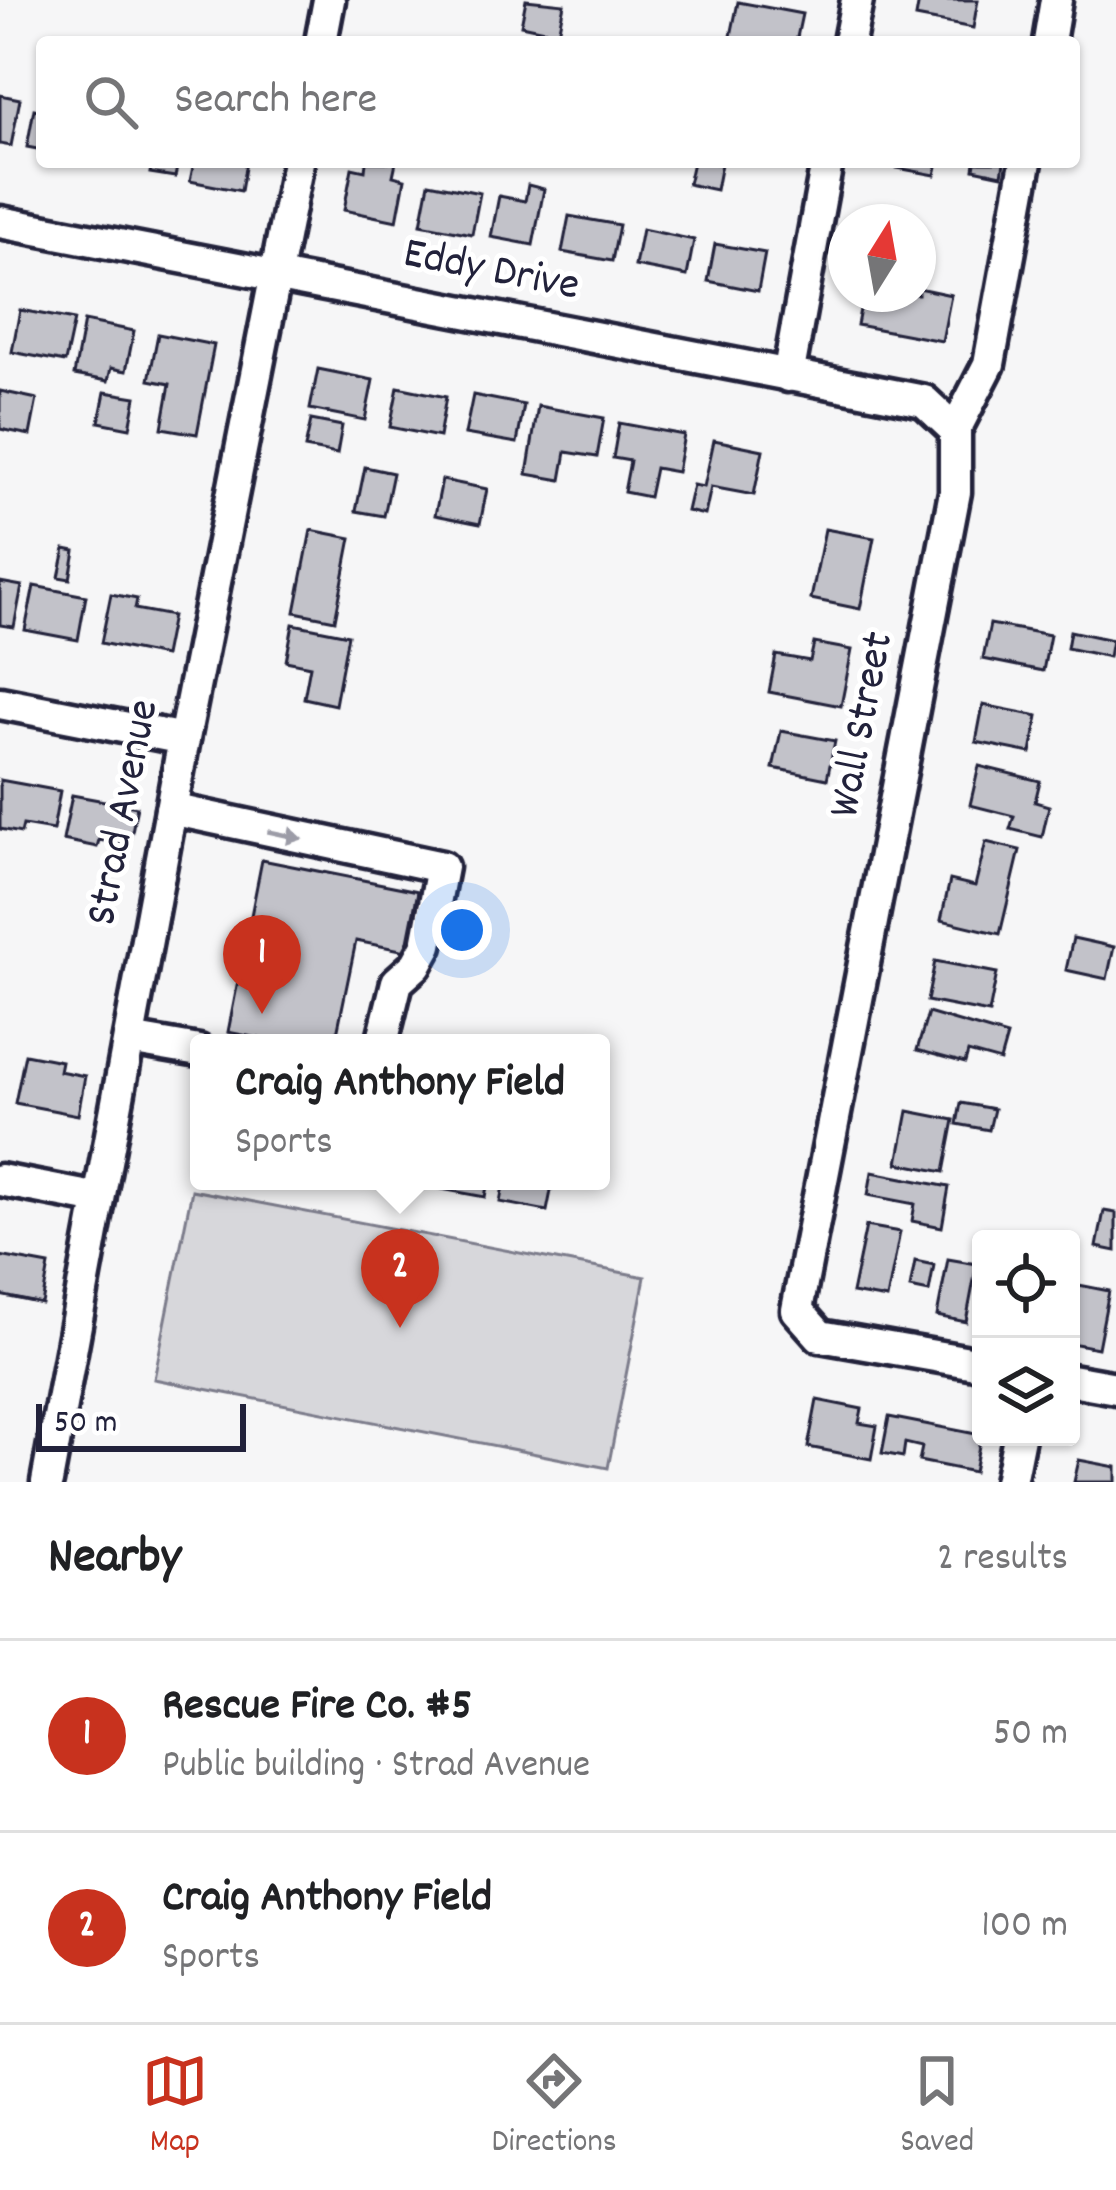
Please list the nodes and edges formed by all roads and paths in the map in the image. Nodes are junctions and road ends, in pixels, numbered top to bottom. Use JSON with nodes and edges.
{"nodes":[{"id":1,"x":329,"y":0,"type":"edge"},
{"id":2,"x":857,"y":0,"type":"edge"},
{"id":3,"x":1056,"y":0,"type":"edge"},
{"id":4,"x":322,"y":36,"type":"edge"},
{"id":5,"x":850,"y":36,"type":"edge"},
{"id":6,"x":1049,"y":36,"type":"edge"},
{"id":7,"x":297,"y":168,"type":"edge"},
{"id":8,"x":826,"y":168,"type":"edge"},
{"id":9,"x":1025,"y":168,"type":"edge"},
{"id":10,"x":0,"y":222,"type":"edge"},
{"id":11,"x":277,"y":275,"type":"junction"},
{"id":12,"x":788,"y":376,"type":"junction"},
{"id":13,"x":955,"y":430,"type":"junction"},
{"id":14,"x":0,"y":703,"type":"edge"},
{"id":15,"x":184,"y":739,"type":"junction"},
{"id":16,"x":171,"y":809,"type":"junction"},
{"id":17,"x":384,"y":1034,"type":"edge"},
{"id":18,"x":129,"y":1039,"type":"junction"},
{"id":19,"x":190,"y":1049,"type":"edge"},
{"id":20,"x":0,"y":1180,"type":"edge"},
{"id":21,"x":99,"y":1198,"type":"junction"},
{"id":22,"x":972,"y":1362,"type":"edge"},
{"id":23,"x":1080,"y":1382,"type":"edge"},
{"id":24,"x":1116,"y":1388,"type":"edge"},
{"id":25,"x":1017,"y":1446,"type":"edge"},
{"id":26,"x":47,"y":1482,"type":"edge"},
{"id":27,"x":1010,"y":1482,"type":"edge"}],
"edges":[{"from":1,"to":4,"type":"street"},
{"from":2,"to":5,"type":"street"},
{"from":3,"to":6,"type":"street"},
{"from":7,"to":11,"type":"street","name":"Strad Avenue"},
{"from":8,"to":12,"type":"street"},
{"from":9,"to":13,"type":"street","name":"Wall Street"},
{"from":10,"to":11,"type":"street","name":"Eddy Drive"},
{"from":11,"to":12,"type":"street","name":"Eddy Drive"},
{"from":11,"to":15,"type":"street","name":"Strad Avenue"},
{"from":12,"to":13,"type":"street","name":"Eddy Drive"},
{"from":13,"to":22,"type":"street","name":"Wall Street"},
{"from":14,"to":15,"type":"street"},
{"from":15,"to":16,"type":"street","name":"Strad Avenue"},
{"from":16,"to":17,"type":"street","one_way":true},
{"from":16,"to":18,"type":"street","name":"Strad Avenue"},
{"from":18,"to":19,"type":"street"},
{"from":18,"to":21,"type":"street","name":"Strad Avenue"},
{"from":20,"to":21,"type":"street"},
{"from":21,"to":26,"type":"street","name":"Strad Avenue"},
{"from":23,"to":24,"type":"street"},
{"from":25,"to":27,"type":"street"}]}
